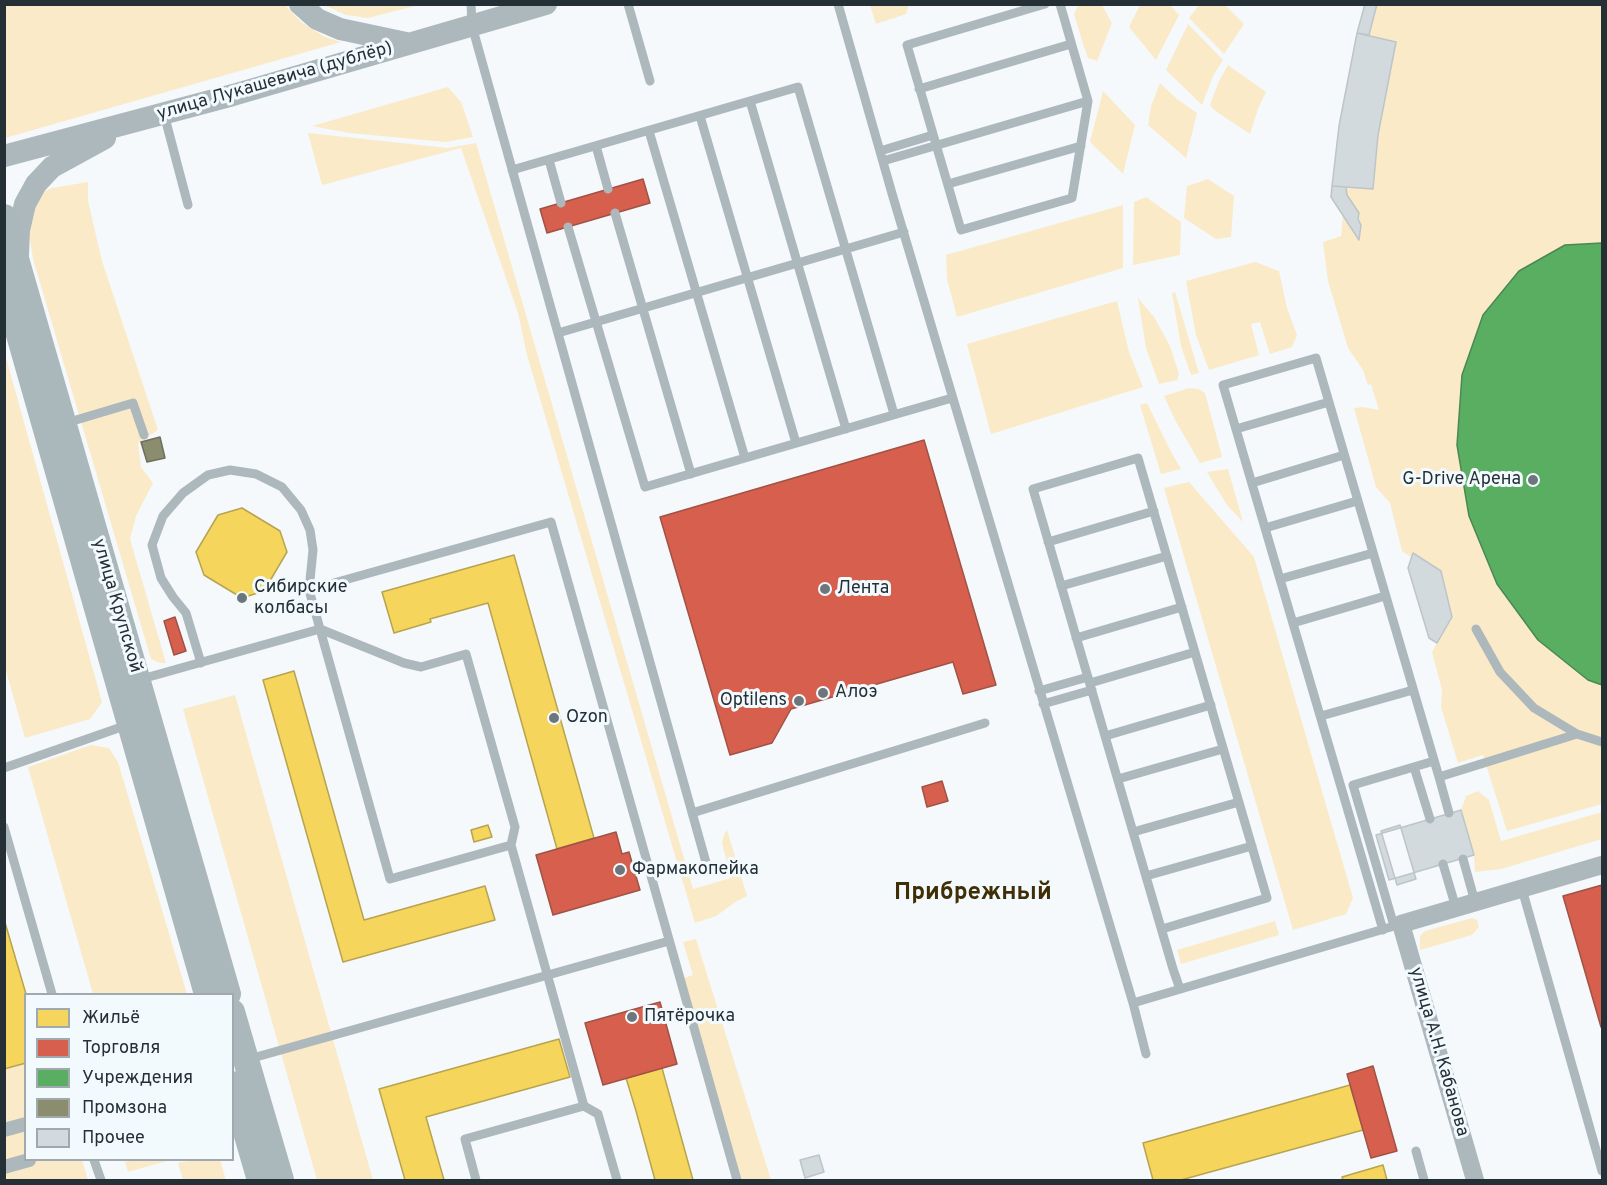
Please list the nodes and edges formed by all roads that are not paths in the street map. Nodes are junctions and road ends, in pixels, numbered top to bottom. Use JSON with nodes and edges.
{"nodes":[{"id":1,"x":300,"y":4,"type":"edge"},
{"id":2,"x":546,"y":4,"type":"edge"},
{"id":3,"x":628,"y":4,"type":"edge"},
{"id":4,"x":838,"y":4,"type":"edge"},
{"id":5,"x":1045,"y":4,"type":"edge"},
{"id":6,"x":1060,"y":4,"type":"edge"},
{"id":7,"x":471,"y":15,"type":"edge"},
{"id":8,"x":411,"y":44,"type":"junction"},
{"id":9,"x":1071,"y":45,"type":"junction"},
{"id":10,"x":650,"y":81,"type":"dead end"},
{"id":11,"x":920,"y":89,"type":"junction"},
{"id":12,"x":750,"y":101,"type":"junction"},
{"id":13,"x":1088,"y":101,"type":"junction"},
{"id":14,"x":164,"y":113,"type":"junction"},
{"id":15,"x":700,"y":116,"type":"junction"},
{"id":16,"x":138,"y":120,"type":"junction"},
{"id":17,"x":649,"y":130,"type":"junction"},
{"id":18,"x":933,"y":135,"type":"junction"},
{"id":19,"x":596,"y":146,"type":"junction"},
{"id":20,"x":936,"y":146,"type":"junction"},
{"id":21,"x":1081,"y":146,"type":"junction"},
{"id":22,"x":880,"y":151,"type":"junction"},
{"id":23,"x":4,"y":156,"type":"edge"},
{"id":24,"x":549,"y":160,"type":"junction"},
{"id":25,"x":883,"y":161,"type":"junction"},
{"id":26,"x":512,"y":170,"type":"junction"},
{"id":27,"x":948,"y":184,"type":"junction"},
{"id":28,"x":608,"y":189,"type":"dead end"},
{"id":29,"x":561,"y":203,"type":"dead end"},
{"id":30,"x":188,"y":204,"type":"dead end"},
{"id":31,"x":615,"y":213,"type":"dead end"},
{"id":32,"x":4,"y":217,"type":"edge"},
{"id":33,"x":568,"y":227,"type":"dead end"},
{"id":34,"x":904,"y":232,"type":"junction"},
{"id":35,"x":846,"y":249,"type":"junction"},
{"id":36,"x":797,"y":263,"type":"junction"},
{"id":37,"x":748,"y":278,"type":"junction"},
{"id":38,"x":8,"y":280,"type":"edge"},
{"id":39,"x":697,"y":292,"type":"junction"},
{"id":40,"x":643,"y":308,"type":"junction"},
{"id":41,"x":596,"y":322,"type":"junction"},
{"id":42,"x":558,"y":333,"type":"junction"},
{"id":43,"x":952,"y":398,"type":"junction"},
{"id":44,"x":1329,"y":402,"type":"junction"},
{"id":45,"x":894,"y":414,"type":"junction"},
{"id":46,"x":64,"y":423,"type":"junction"},
{"id":47,"x":846,"y":429,"type":"junction"},
{"id":48,"x":1236,"y":429,"type":"junction"},
{"id":49,"x":144,"y":435,"type":"dead end"},
{"id":50,"x":796,"y":443,"type":"junction"},
{"id":51,"x":1344,"y":455,"type":"junction"},
{"id":52,"x":745,"y":458,"type":"junction"},
{"id":53,"x":692,"y":474,"type":"junction"},
{"id":54,"x":1252,"y":483,"type":"junction"},
{"id":55,"x":1357,"y":501,"type":"junction"},
{"id":56,"x":1154,"y":511,"type":"junction"},
{"id":57,"x":1265,"y":528,"type":"junction"},
{"id":58,"x":1048,"y":542,"type":"junction"},
{"id":59,"x":1373,"y":553,"type":"junction"},
{"id":60,"x":1167,"y":556,"type":"junction"},
{"id":61,"x":1280,"y":579,"type":"junction"},
{"id":62,"x":1061,"y":586,"type":"junction"},
{"id":63,"x":309,"y":590,"type":"junction"},
{"id":64,"x":1385,"y":596,"type":"junction"},
{"id":65,"x":1182,"y":608,"type":"junction"},
{"id":66,"x":1293,"y":623,"type":"junction"},
{"id":67,"x":320,"y":629,"type":"junction"},
{"id":68,"x":1476,"y":629,"type":"dead end"},
{"id":69,"x":1076,"y":638,"type":"junction"},
{"id":70,"x":1195,"y":652,"type":"junction"},
{"id":71,"x":201,"y":663,"type":"junction"},
{"id":72,"x":137,"y":681,"type":"junction"},
{"id":73,"x":1090,"y":683,"type":"junction"},
{"id":74,"x":1413,"y":690,"type":"junction"},
{"id":75,"x":1039,"y":691,"type":"junction"},
{"id":76,"x":1043,"y":704,"type":"junction"},
{"id":77,"x":1211,"y":705,"type":"junction"},
{"id":78,"x":1320,"y":716,"type":"junction"},
{"id":79,"x":139,"y":721,"type":"junction"},
{"id":80,"x":985,"y":723,"type":"dead end"},
{"id":81,"x":1576,"y":734,"type":"junction"},
{"id":82,"x":1105,"y":736,"type":"junction"},
{"id":83,"x":1602,"y":742,"type":"edge"},
{"id":84,"x":1223,"y":749,"type":"junction"},
{"id":85,"x":1434,"y":761,"type":"junction"},
{"id":86,"x":1414,"y":766,"type":"junction"},
{"id":87,"x":4,"y":768,"type":"edge"},
{"id":88,"x":1438,"y":777,"type":"junction"},
{"id":89,"x":1118,"y":779,"type":"junction"},
{"id":90,"x":1239,"y":802,"type":"junction"},
{"id":91,"x":692,"y":813,"type":"junction"},
{"id":92,"x":1449,"y":813,"type":"dead end"},
{"id":93,"x":1430,"y":819,"type":"dead end"},
{"id":94,"x":4,"y":827,"type":"edge"},
{"id":95,"x":1133,"y":832,"type":"junction"},
{"id":96,"x":511,"y":845,"type":"junction"},
{"id":97,"x":1252,"y":846,"type":"junction"},
{"id":98,"x":1462,"y":859,"type":"dead end"},
{"id":99,"x":1443,"y":864,"type":"dead end"},
{"id":100,"x":1602,"y":865,"type":"edge"},
{"id":101,"x":707,"y":866,"type":"dead end"},
{"id":102,"x":1146,"y":876,"type":"junction"},
{"id":103,"x":1522,"y":889,"type":"junction"},
{"id":104,"x":1475,"y":902,"type":"junction"},
{"id":105,"x":1456,"y":908,"type":"junction"},
{"id":106,"x":1398,"y":925,"type":"junction"},
{"id":107,"x":1162,"y":929,"type":"junction"},
{"id":108,"x":1383,"y":930,"type":"junction"},
{"id":109,"x":669,"y":941,"type":"junction"},
{"id":110,"x":547,"y":975,"type":"junction"},
{"id":111,"x":1180,"y":989,"type":"junction"},
{"id":112,"x":52,"y":993,"type":"edge"},
{"id":113,"x":207,"y":993,"type":"edge"},
{"id":114,"x":228,"y":993,"type":"edge"},
{"id":115,"x":1133,"y":1003,"type":"junction"},
{"id":116,"x":234,"y":1019,"type":"edge"},
{"id":117,"x":1146,"y":1054,"type":"dead end"},
{"id":118,"x":246,"y":1059,"type":"junction"},
{"id":119,"x":234,"y":1091,"type":"edge"},
{"id":120,"x":584,"y":1106,"type":"junction"},
{"id":121,"x":24,"y":1125,"type":"edge"},
{"id":122,"x":4,"y":1130,"type":"edge"},
{"id":123,"x":1416,"y":1151,"type":"dead end"},
{"id":124,"x":25,"y":1161,"type":"edge"},
{"id":125,"x":94,"y":1161,"type":"edge"},
{"id":126,"x":4,"y":1167,"type":"edge"},
{"id":127,"x":1602,"y":1171,"type":"edge"},
{"id":128,"x":101,"y":1180,"type":"edge"},
{"id":129,"x":260,"y":1180,"type":"edge"},
{"id":130,"x":280,"y":1180,"type":"edge"},
{"id":131,"x":476,"y":1180,"type":"edge"},
{"id":132,"x":617,"y":1180,"type":"edge"},
{"id":133,"x":736,"y":1180,"type":"edge"},
{"id":134,"x":1424,"y":1180,"type":"edge"},
{"id":135,"x":1475,"y":1180,"type":"edge"}],
"edges":[{"from":1,"to":8,"type":"street"},
{"from":2,"to":7,"type":"street","name":"улица Лукашевича (дублёр)"},
{"from":3,"to":10,"type":"lane"},
{"from":4,"to":22,"type":"lane"},
{"from":5,"to":11,"type":"lane"},
{"from":6,"to":9,"type":"lane"},
{"from":7,"to":8,"type":"street","name":"улица Лукашевича (дублёр)"},
{"from":7,"to":26,"type":"lane"},
{"from":8,"to":14,"type":"street","name":"улица Лукашевича (дублёр)"},
{"from":9,"to":11,"type":"lane"},
{"from":9,"to":13,"type":"lane"},
{"from":11,"to":18,"type":"lane"},
{"from":12,"to":15,"type":"lane"},
{"from":12,"to":35,"type":"lane"},
{"from":12,"to":36,"type":"lane"},
{"from":13,"to":20,"type":"lane"},
{"from":13,"to":21,"type":"lane"},
{"from":14,"to":16,"type":"street","name":"улица Лукашевича (дублёр)"},
{"from":14,"to":30,"type":"lane"},
{"from":15,"to":17,"type":"lane"},
{"from":15,"to":37,"type":"lane"},
{"from":16,"to":23,"type":"street","name":"улица Лукашевича (дублёр)"},
{"from":16,"to":38,"type":"street"},
{"from":17,"to":19,"type":"lane"},
{"from":17,"to":39,"type":"lane"},
{"from":18,"to":20,"type":"lane"},
{"from":18,"to":22,"type":"lane"},
{"from":19,"to":24,"type":"lane"},
{"from":19,"to":28,"type":"lane"},
{"from":20,"to":25,"type":"lane"},
{"from":20,"to":27,"type":"lane"},
{"from":21,"to":27,"type":"lane"},
{"from":21,"to":27,"type":"lane"},
{"from":22,"to":25,"type":"lane"},
{"from":24,"to":26,"type":"lane"},
{"from":24,"to":29,"type":"lane"},
{"from":25,"to":34,"type":"lane"},
{"from":26,"to":42,"type":"lane"},
{"from":31,"to":40,"type":"lane"},
{"from":32,"to":38,"type":"main road","name":"улица Крупской"},
{"from":33,"to":41,"type":"lane"},
{"from":34,"to":35,"type":"lane"},
{"from":34,"to":43,"type":"lane"},
{"from":35,"to":36,"type":"lane"},
{"from":35,"to":45,"type":"lane"},
{"from":36,"to":37,"type":"lane"},
{"from":36,"to":47,"type":"lane"},
{"from":37,"to":39,"type":"lane"},
{"from":37,"to":50,"type":"lane"},
{"from":38,"to":46,"type":"main road","name":"улица Крупской"},
{"from":38,"to":79,"type":"main road","name":"улица Крупской"},
{"from":39,"to":40,"type":"lane"},
{"from":39,"to":52,"type":"lane"},
{"from":40,"to":41,"type":"lane"},
{"from":40,"to":53,"type":"lane"},
{"from":41,"to":42,"type":"lane"},
{"from":41,"to":53,"type":"lane"},
{"from":42,"to":91,"type":"lane"},
{"from":43,"to":45,"type":"lane"},
{"from":43,"to":75,"type":"lane"},
{"from":44,"to":48,"type":"lane"},
{"from":44,"to":48,"type":"lane"},
{"from":44,"to":51,"type":"lane"},
{"from":45,"to":47,"type":"lane"},
{"from":46,"to":49,"type":"lane"},
{"from":46,"to":72,"type":"main road","name":"улица Крупской"},
{"from":47,"to":50,"type":"lane"},
{"from":48,"to":54,"type":"lane"},
{"from":50,"to":52,"type":"lane"},
{"from":51,"to":54,"type":"lane"},
{"from":51,"to":55,"type":"lane"},
{"from":52,"to":53,"type":"lane"},
{"from":54,"to":57,"type":"lane"},
{"from":55,"to":57,"type":"lane"},
{"from":55,"to":59,"type":"lane"},
{"from":56,"to":58,"type":"lane"},
{"from":56,"to":58,"type":"lane"},
{"from":56,"to":60,"type":"lane"},
{"from":57,"to":61,"type":"lane"},
{"from":58,"to":62,"type":"lane"},
{"from":59,"to":61,"type":"lane"},
{"from":59,"to":64,"type":"lane"},
{"from":60,"to":62,"type":"lane"},
{"from":60,"to":65,"type":"lane"},
{"from":61,"to":66,"type":"lane"},
{"from":62,"to":69,"type":"lane"},
{"from":63,"to":67,"type":"lane"},
{"from":63,"to":71,"type":"lane"},
{"from":63,"to":109,"type":"lane"},
{"from":64,"to":66,"type":"lane"},
{"from":64,"to":74,"type":"lane"},
{"from":65,"to":69,"type":"lane"},
{"from":65,"to":70,"type":"lane"},
{"from":66,"to":78,"type":"lane"},
{"from":67,"to":71,"type":"lane"},
{"from":67,"to":96,"type":"lane"},
{"from":67,"to":96,"type":"lane"},
{"from":68,"to":81,"type":"lane"},
{"from":69,"to":73,"type":"lane"},
{"from":70,"to":73,"type":"lane"},
{"from":70,"to":77,"type":"lane"},
{"from":71,"to":72,"type":"lane"},
{"from":72,"to":79,"type":"main road","name":"улица Крупской"},
{"from":73,"to":75,"type":"lane"},
{"from":73,"to":76,"type":"lane"},
{"from":73,"to":82,"type":"lane"},
{"from":74,"to":78,"type":"lane"},
{"from":74,"to":85,"type":"lane"},
{"from":75,"to":76,"type":"lane"},
{"from":76,"to":115,"type":"lane"},
{"from":77,"to":82,"type":"lane"},
{"from":77,"to":84,"type":"lane"},
{"from":78,"to":108,"type":"lane"},
{"from":79,"to":87,"type":"lane"},
{"from":79,"to":113,"type":"main road","name":"улица Крупской"},
{"from":79,"to":114,"type":"main road","name":"улица Крупской"},
{"from":80,"to":91,"type":"lane"},
{"from":81,"to":83,"type":"lane"},
{"from":81,"to":88,"type":"lane"},
{"from":82,"to":89,"type":"lane"},
{"from":84,"to":89,"type":"lane"},
{"from":84,"to":90,"type":"lane"},
{"from":85,"to":86,"type":"lane"},
{"from":85,"to":88,"type":"lane"},
{"from":86,"to":93,"type":"lane"},
{"from":86,"to":106,"type":"lane"},
{"from":88,"to":92,"type":"lane"},
{"from":89,"to":95,"type":"lane"},
{"from":90,"to":95,"type":"lane"},
{"from":90,"to":97,"type":"lane"},
{"from":91,"to":101,"type":"lane"},
{"from":94,"to":112,"type":"lane"},
{"from":95,"to":102,"type":"lane"},
{"from":96,"to":110,"type":"lane"},
{"from":97,"to":102,"type":"lane"},
{"from":97,"to":107,"type":"lane"},
{"from":98,"to":104,"type":"lane"},
{"from":99,"to":105,"type":"lane"},
{"from":100,"to":103,"type":"street"},
{"from":102,"to":107,"type":"lane"},
{"from":103,"to":104,"type":"street"},
{"from":103,"to":127,"type":"lane"},
{"from":104,"to":105,"type":"street"},
{"from":105,"to":106,"type":"street"},
{"from":106,"to":108,"type":"lane"},
{"from":106,"to":135,"type":"street","name":"улица А.Н. Кабанова"},
{"from":107,"to":111,"type":"lane"},
{"from":108,"to":111,"type":"lane"},
{"from":109,"to":110,"type":"lane"},
{"from":109,"to":133,"type":"lane"},
{"from":110,"to":118,"type":"lane"},
{"from":110,"to":120,"type":"lane"},
{"from":111,"to":115,"type":"lane"},
{"from":115,"to":117,"type":"lane"},
{"from":116,"to":118,"type":"main road"},
{"from":118,"to":130,"type":"main road"},
{"from":119,"to":129,"type":"main road"},
{"from":120,"to":131,"type":"lane"},
{"from":120,"to":132,"type":"lane"},
{"from":121,"to":122,"type":"street"},
{"from":123,"to":134,"type":"lane"},
{"from":124,"to":126,"type":"street"},
{"from":125,"to":128,"type":"lane"}]}
